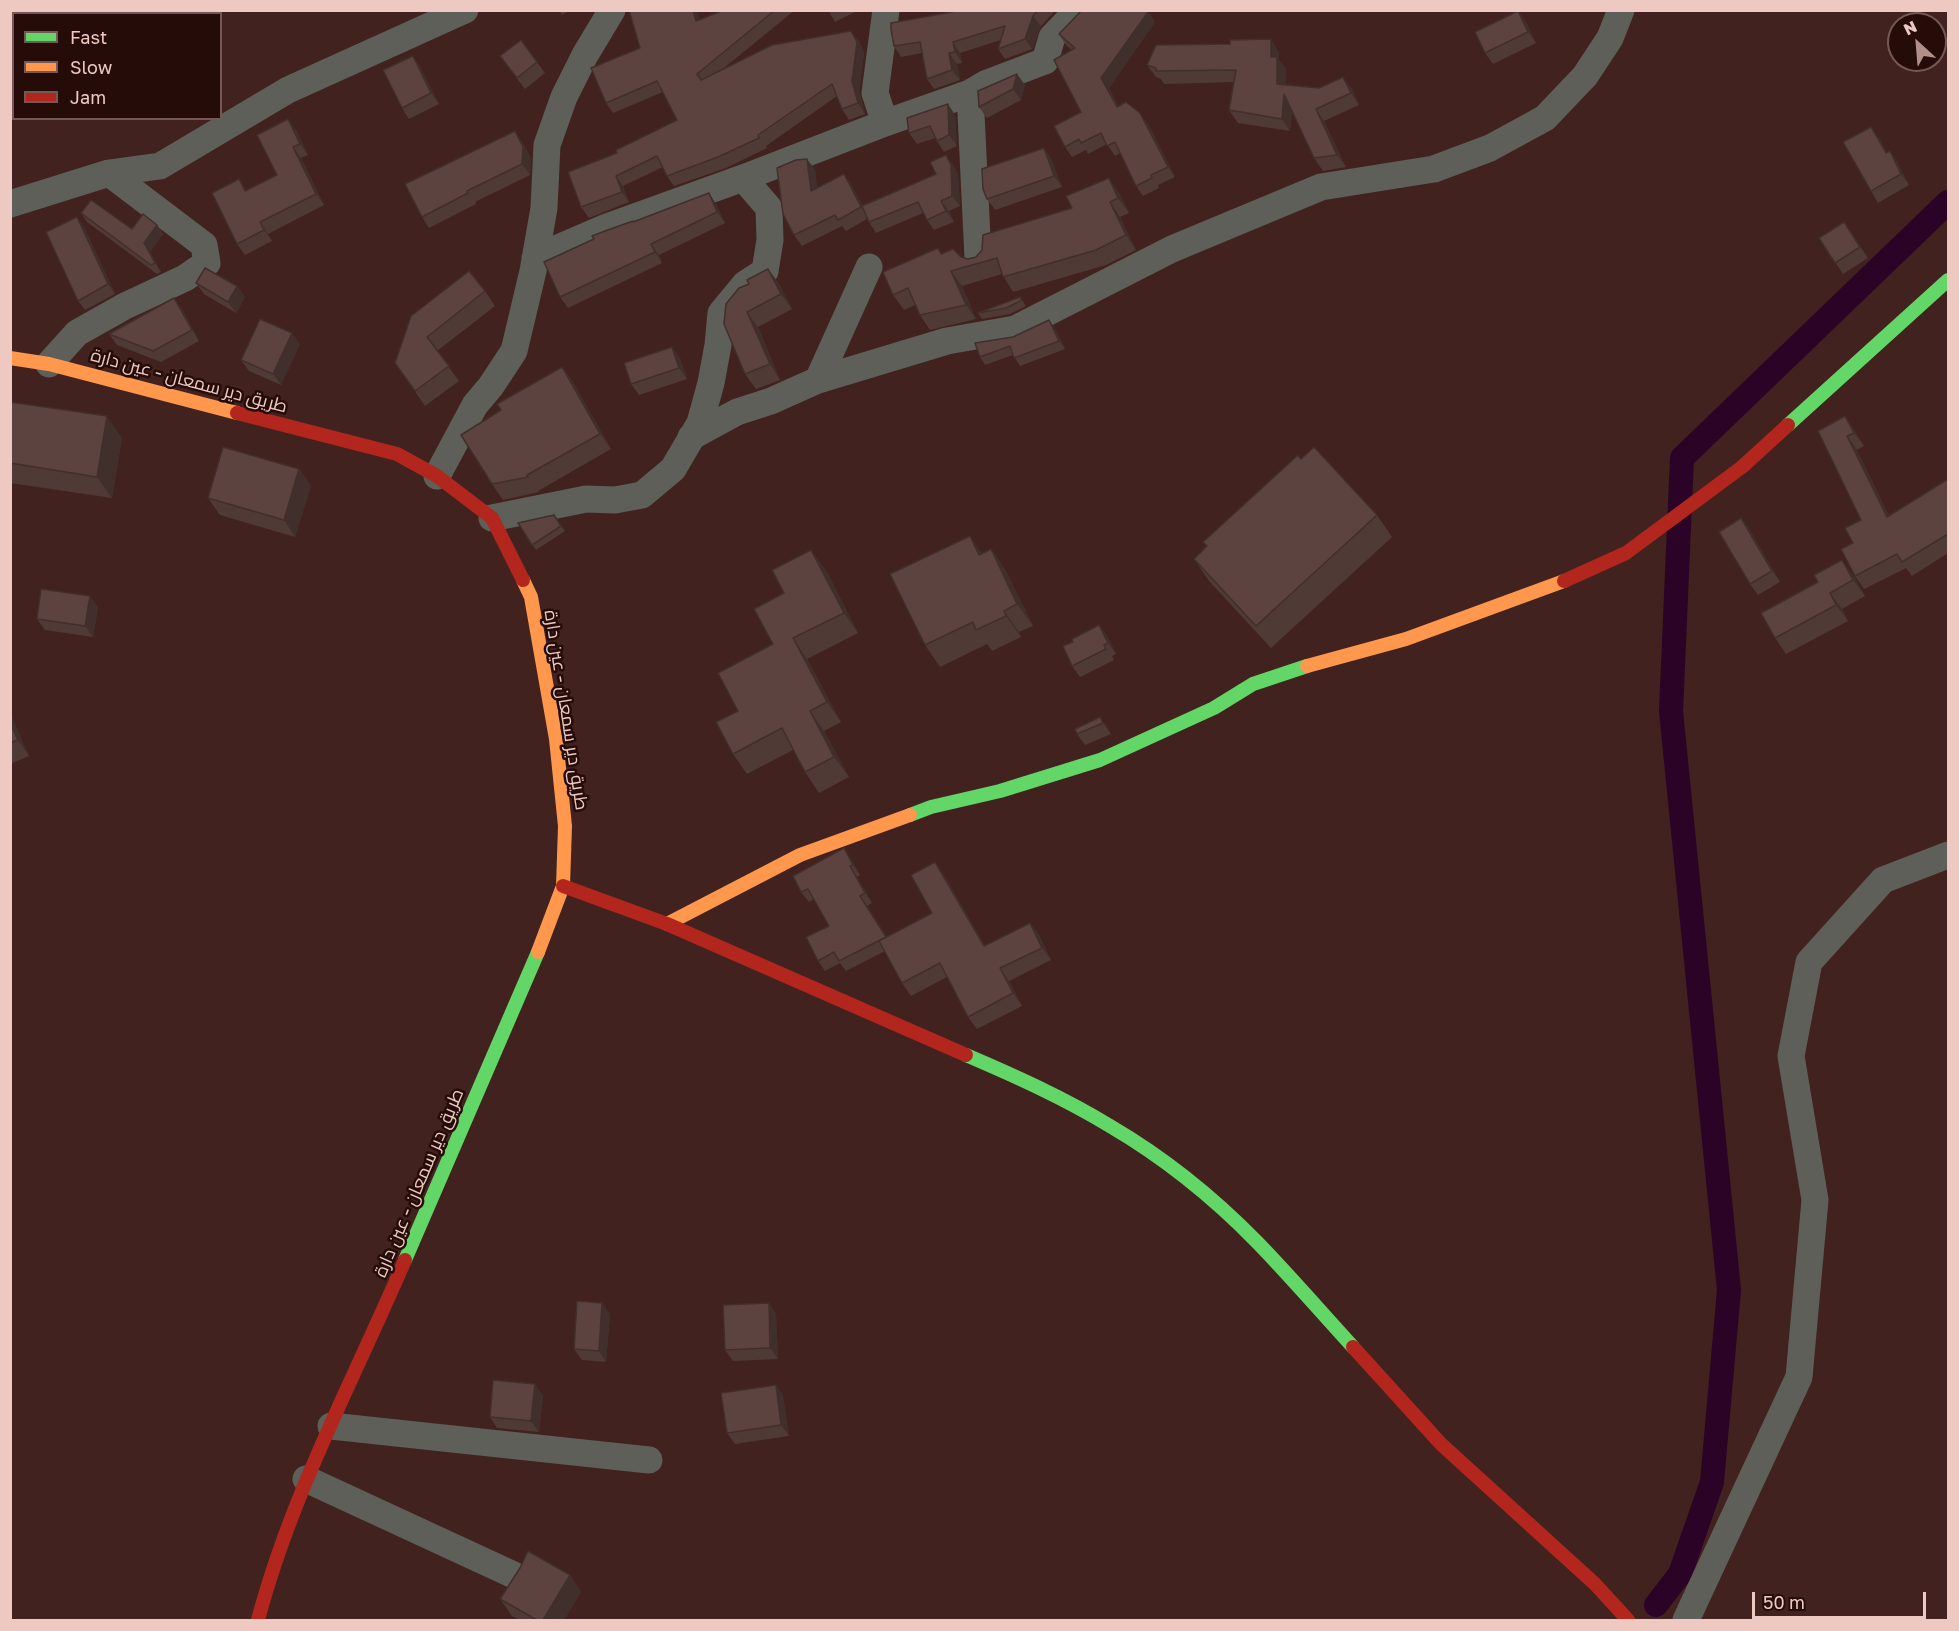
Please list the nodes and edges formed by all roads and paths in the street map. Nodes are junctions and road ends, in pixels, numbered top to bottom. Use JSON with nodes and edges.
{"nodes":[{"id":1,"x":465,"y":10,"type":"edge"},
{"id":2,"x":612,"y":10,"type":"edge"},
{"id":3,"x":886,"y":10,"type":"edge"},
{"id":4,"x":1078,"y":10,"type":"edge"},
{"id":5,"x":1622,"y":10,"type":"edge"},
{"id":6,"x":970,"y":93,"type":"junction"},
{"id":7,"x":885,"y":123,"type":"junction"},
{"id":8,"x":109,"y":173,"type":"junction"},
{"id":9,"x":743,"y":178,"type":"junction"},
{"id":10,"x":10,"y":204,"type":"edge"},
{"id":11,"x":535,"y":258,"type":"junction"},
{"id":12,"x":978,"y":258,"type":"edge"},
{"id":13,"x":868,"y":267,"type":"dead end"},
{"id":14,"x":1948,"y":280,"type":"edge"},
{"id":15,"x":10,"y":358,"type":"edge"},
{"id":16,"x":49,"y":364,"type":"junction"},
{"id":17,"x":818,"y":380,"type":"junction"},
{"id":18,"x":691,"y":437,"type":"junction"},
{"id":19,"x":437,"y":476,"type":"junction"},
{"id":20,"x":492,"y":518,"type":"junction"},
{"id":21,"x":1948,"y":855,"type":"edge"},
{"id":22,"x":563,"y":886,"type":"junction"},
{"id":23,"x":667,"y":924,"type":"junction"},
{"id":24,"x":331,"y":1426,"type":"junction"},
{"id":25,"x":649,"y":1460,"type":"dead end"},
{"id":26,"x":306,"y":1479,"type":"junction"},
{"id":27,"x":518,"y":1577,"type":"edge"},
{"id":28,"x":258,"y":1620,"type":"edge"},
{"id":29,"x":1628,"y":1620,"type":"edge"},
{"id":30,"x":1686,"y":1620,"type":"edge"}],
"edges":[{"from":1,"to":8,"type":"street"},
{"from":2,"to":11,"type":"street"},
{"from":3,"to":7,"type":"street"},
{"from":4,"to":6,"type":"street"},
{"from":5,"to":17,"type":"street"},
{"from":6,"to":7,"type":"street"},
{"from":6,"to":12,"type":"street"},
{"from":7,"to":9,"type":"street"},
{"from":8,"to":10,"type":"street"},
{"from":8,"to":16,"type":"street"},
{"from":9,"to":11,"type":"street"},
{"from":9,"to":18,"type":"street"},
{"from":11,"to":19,"type":"street"},
{"from":13,"to":17,"type":"street"},
{"from":14,"to":23,"type":"street"},
{"from":15,"to":16,"type":"street","name":"طريق دير سمعان - عين دارة"},
{"from":16,"to":19,"type":"street","name":"طريق دير سمعان - عين دارة"},
{"from":17,"to":18,"type":"street"},
{"from":18,"to":20,"type":"street"},
{"from":19,"to":20,"type":"street","name":"طريق دير سمعان - عين دارة"},
{"from":20,"to":22,"type":"street","name":"طريق دير سمعان - عين دارة"},
{"from":21,"to":30,"type":"street"},
{"from":22,"to":23,"type":"street"},
{"from":22,"to":24,"type":"street","name":"طريق دير سمعان - عين دارة"},
{"from":23,"to":29,"type":"street"},
{"from":24,"to":25,"type":"street"},
{"from":24,"to":26,"type":"street","name":"طريق دير سمعان - عين دارة"},
{"from":26,"to":27,"type":"street"},
{"from":26,"to":28,"type":"street","name":"طريق دير سمعان - عين دارة"}]}
